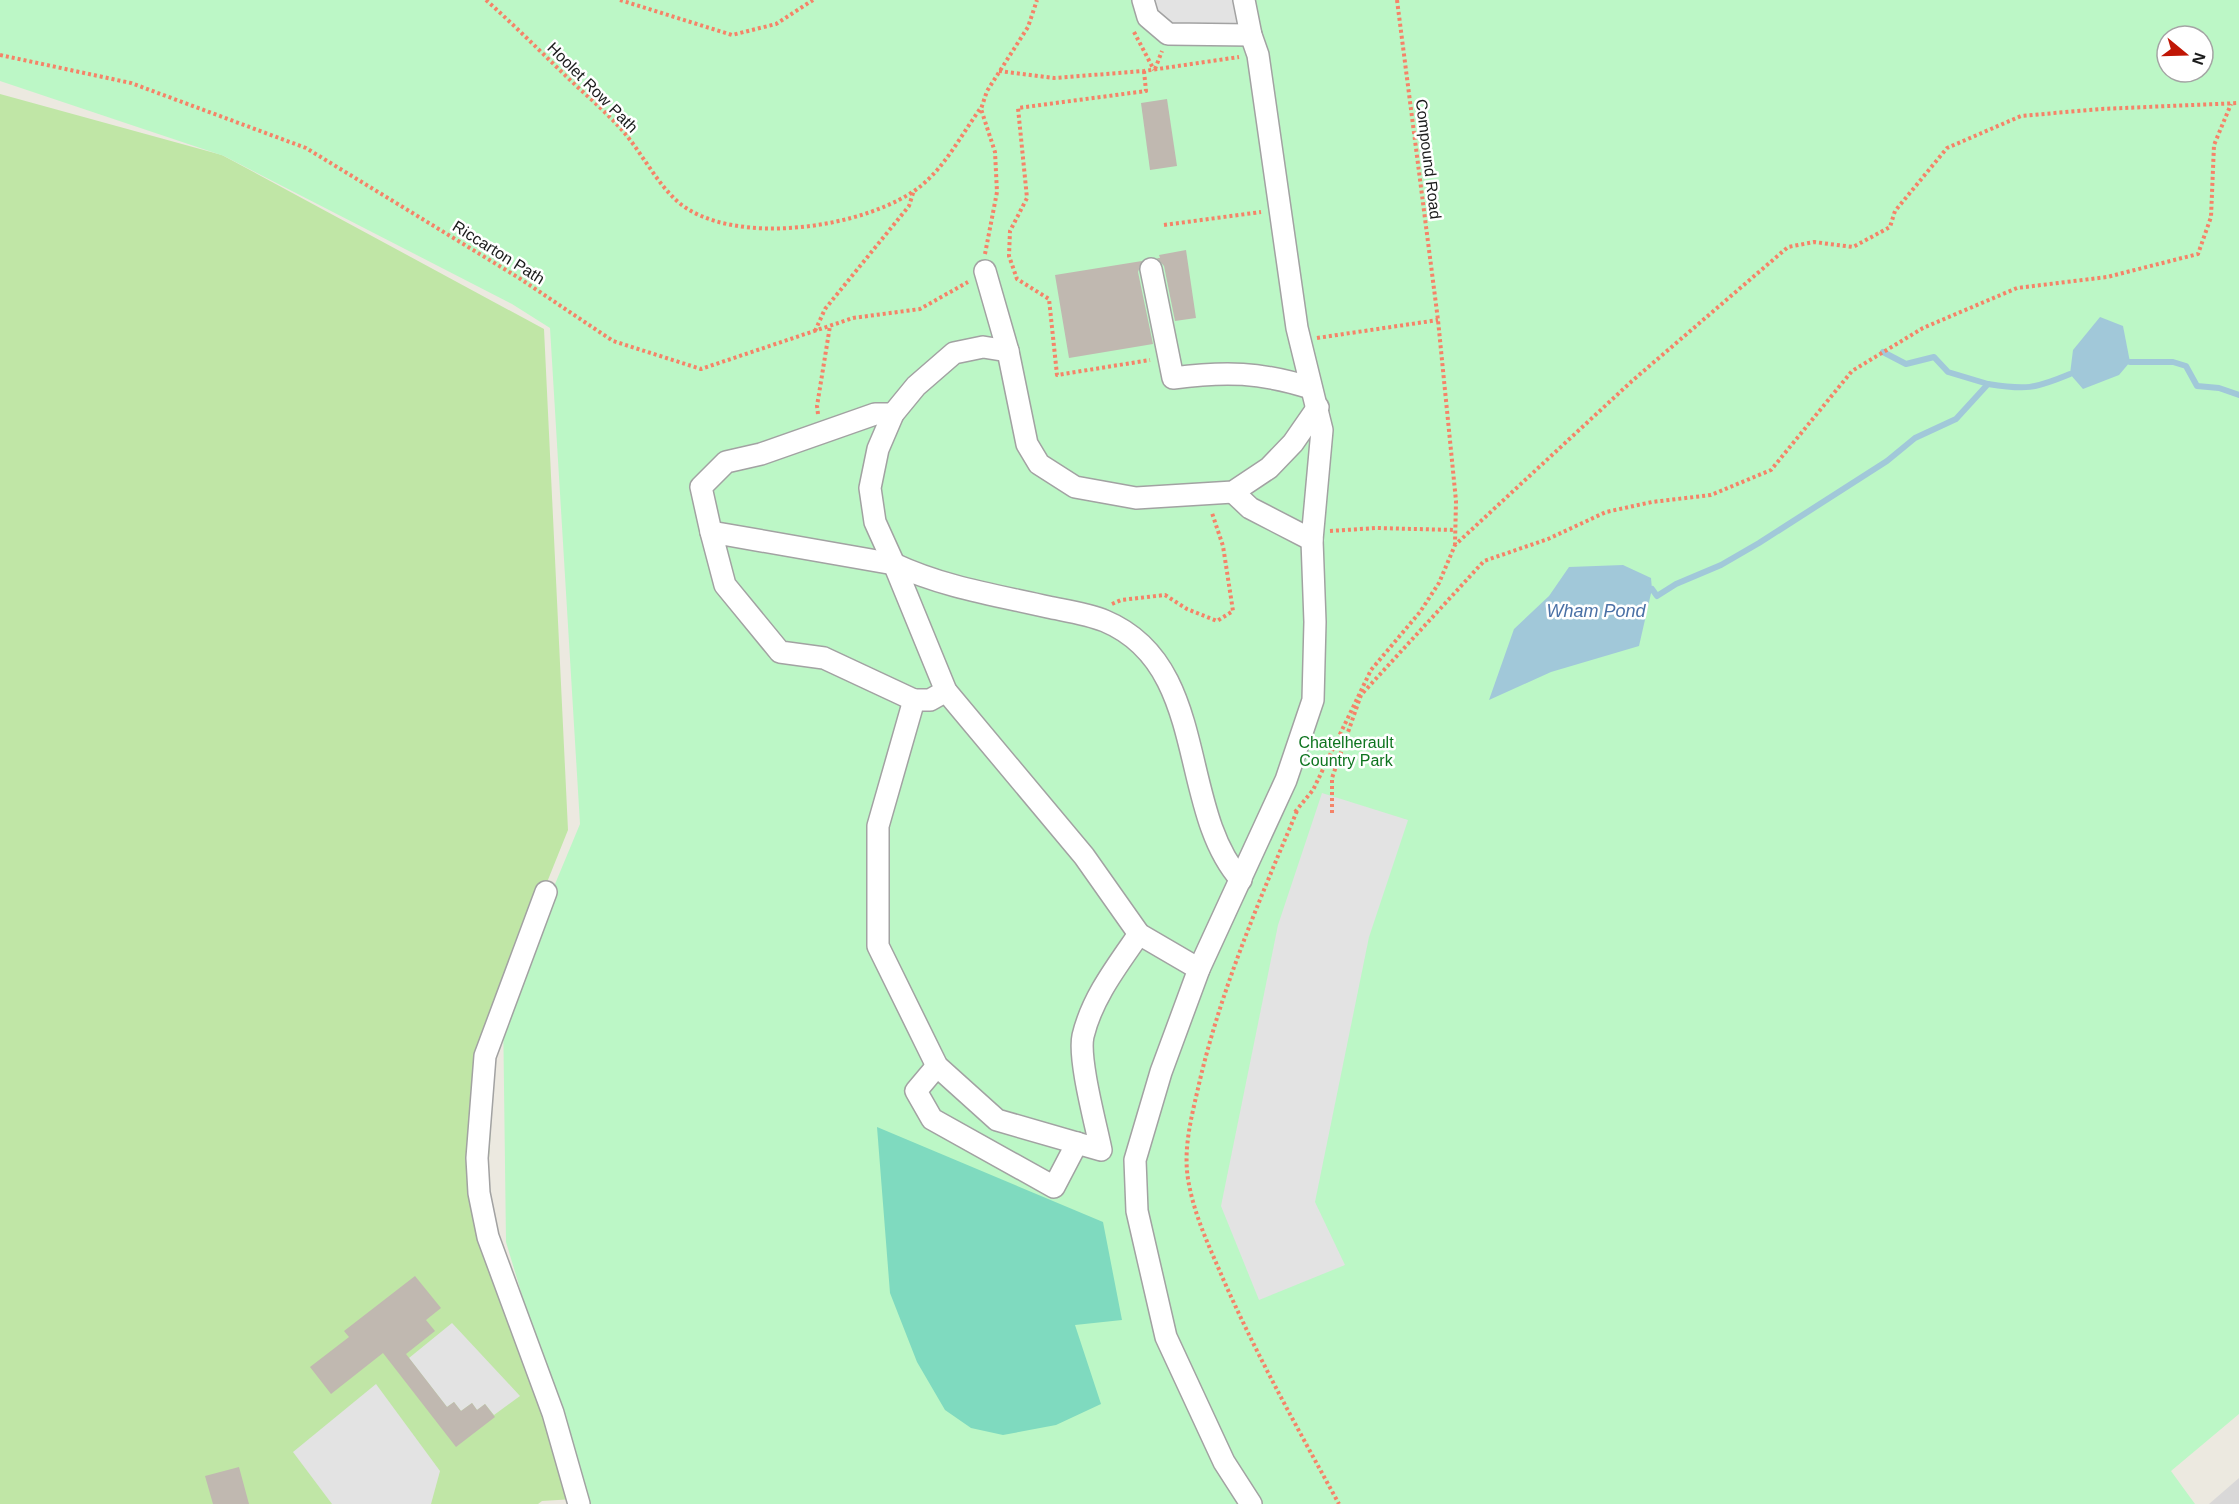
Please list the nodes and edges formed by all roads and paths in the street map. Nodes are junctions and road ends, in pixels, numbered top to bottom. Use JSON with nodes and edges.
{"nodes":[{"id":1,"x":486,"y":0,"type":"edge"},
{"id":2,"x":620,"y":0,"type":"edge"},
{"id":3,"x":813,"y":0,"type":"edge"},
{"id":4,"x":1037,"y":0,"type":"edge"},
{"id":5,"x":1143,"y":0,"type":"edge"},
{"id":6,"x":1244,"y":0,"type":"edge"},
{"id":7,"x":1397,"y":0,"type":"edge"},
{"id":8,"x":1254,"y":45,"type":"junction"},
{"id":9,"x":0,"y":56,"type":"edge"},
{"id":10,"x":999,"y":71,"type":"junction"},
{"id":11,"x":1144,"y":71,"type":"junction"},
{"id":12,"x":2239,"y":103,"type":"edge"},
{"id":13,"x":2231,"y":104,"type":"junction"},
{"id":14,"x":981,"y":109,"type":"junction"},
{"id":15,"x":915,"y":189,"type":"junction"},
{"id":16,"x":1281,"y":209,"type":"junction"},
{"id":17,"x":1164,"y":225,"type":"dead end"},
{"id":18,"x":1151,"y":269,"type":"dead end"},
{"id":19,"x":985,"y":271,"type":"junction"},
{"id":20,"x":1438,"y":320,"type":"junction"},
{"id":21,"x":830,"y":326,"type":"junction"},
{"id":22,"x":815,"y":331,"type":"junction"},
{"id":23,"x":1323,"y":337,"type":"dead end"},
{"id":24,"x":1008,"y":351,"type":"junction"},
{"id":25,"x":1168,"y":358,"type":"junction"},
{"id":26,"x":1315,"y":397,"type":"junction"},
{"id":27,"x":892,"y":414,"type":"junction"},
{"id":28,"x":821,"y":433,"type":"junction"},
{"id":29,"x":1233,"y":492,"type":"junction"},
{"id":30,"x":1206,"y":495,"type":"junction"},
{"id":31,"x":1455,"y":531,"type":"junction"},
{"id":32,"x":711,"y":532,"type":"junction"},
{"id":33,"x":1316,"y":536,"type":"junction"},
{"id":34,"x":1455,"y":544,"type":"junction"},
{"id":35,"x":894,"y":564,"type":"junction"},
{"id":36,"x":1087,"y":616,"type":"junction"},
{"id":37,"x":946,"y":691,"type":"junction"},
{"id":38,"x":914,"y":700,"type":"junction"},
{"id":39,"x":1332,"y":813,"type":"dead end"},
{"id":40,"x":1240,"y":880,"type":"junction"},
{"id":41,"x":546,"y":892,"type":"dead end"},
{"id":42,"x":1138,"y":934,"type":"junction"},
{"id":43,"x":1199,"y":969,"type":"junction"},
{"id":44,"x":937,"y":1066,"type":"junction"},
{"id":45,"x":1077,"y":1143,"type":"junction"},
{"id":46,"x":579,"y":1504,"type":"edge"},
{"id":47,"x":1251,"y":1504,"type":"edge"},
{"id":48,"x":1339,"y":1504,"type":"edge"}],
"edges":[{"from":1,"to":15,"type":"path","name":"Hoolet Row Path"},
{"from":2,"to":3,"type":"path"},
{"from":4,"to":10,"type":"path","name":"Hoolet Row Path"},
{"from":5,"to":8,"type":"lane"},
{"from":6,"to":8,"type":"lane"},
{"from":7,"to":20,"type":"path","name":"Compound Road"},
{"from":8,"to":11,"type":"path"},
{"from":8,"to":16,"type":"lane"},
{"from":9,"to":22,"type":"path","name":"Riccarton Path"},
{"from":10,"to":11,"type":"path"},
{"from":10,"to":14,"type":"path","name":"Hoolet Row Path"},
{"from":11,"to":25,"type":"path"},
{"from":12,"to":13,"type":"path"},
{"from":13,"to":34,"type":"path"},
{"from":13,"to":39,"type":"path"},
{"from":14,"to":15,"type":"path","name":"Hoolet Row Path"},
{"from":14,"to":19,"type":"path"},
{"from":15,"to":22,"type":"path"},
{"from":16,"to":17,"type":"path"},
{"from":16,"to":26,"type":"lane"},
{"from":18,"to":25,"type":"lane"},
{"from":19,"to":21,"type":"path","name":"Riccarton Path"},
{"from":19,"to":24,"type":"lane"},
{"from":20,"to":23,"type":"path"},
{"from":20,"to":31,"type":"path","name":"Compound Road"},
{"from":21,"to":22,"type":"path","name":"Riccarton Path"},
{"from":21,"to":28,"type":"path"},
{"from":24,"to":27,"type":"lane"},
{"from":24,"to":30,"type":"lane"},
{"from":25,"to":26,"type":"lane"},
{"from":26,"to":29,"type":"lane"},
{"from":26,"to":33,"type":"lane"},
{"from":27,"to":28,"type":"lane"},
{"from":27,"to":35,"type":"lane"},
{"from":28,"to":32,"type":"lane"},
{"from":29,"to":30,"type":"lane"},
{"from":29,"to":33,"type":"lane"},
{"from":30,"to":36,"type":"path"},
{"from":31,"to":33,"type":"path"},
{"from":31,"to":34,"type":"path","name":"Compound Road"},
{"from":32,"to":35,"type":"lane"},
{"from":32,"to":38,"type":"lane"},
{"from":33,"to":40,"type":"lane"},
{"from":34,"to":48,"type":"path"},
{"from":35,"to":36,"type":"lane"},
{"from":35,"to":37,"type":"lane"},
{"from":36,"to":40,"type":"lane"},
{"from":37,"to":38,"type":"lane"},
{"from":37,"to":42,"type":"lane"},
{"from":38,"to":44,"type":"lane"},
{"from":40,"to":43,"type":"lane"},
{"from":41,"to":46,"type":"lane"},
{"from":42,"to":43,"type":"lane"},
{"from":42,"to":45,"type":"lane"},
{"from":43,"to":47,"type":"lane"},
{"from":44,"to":45,"type":"lane"},
{"from":44,"to":45,"type":"lane"}]}
